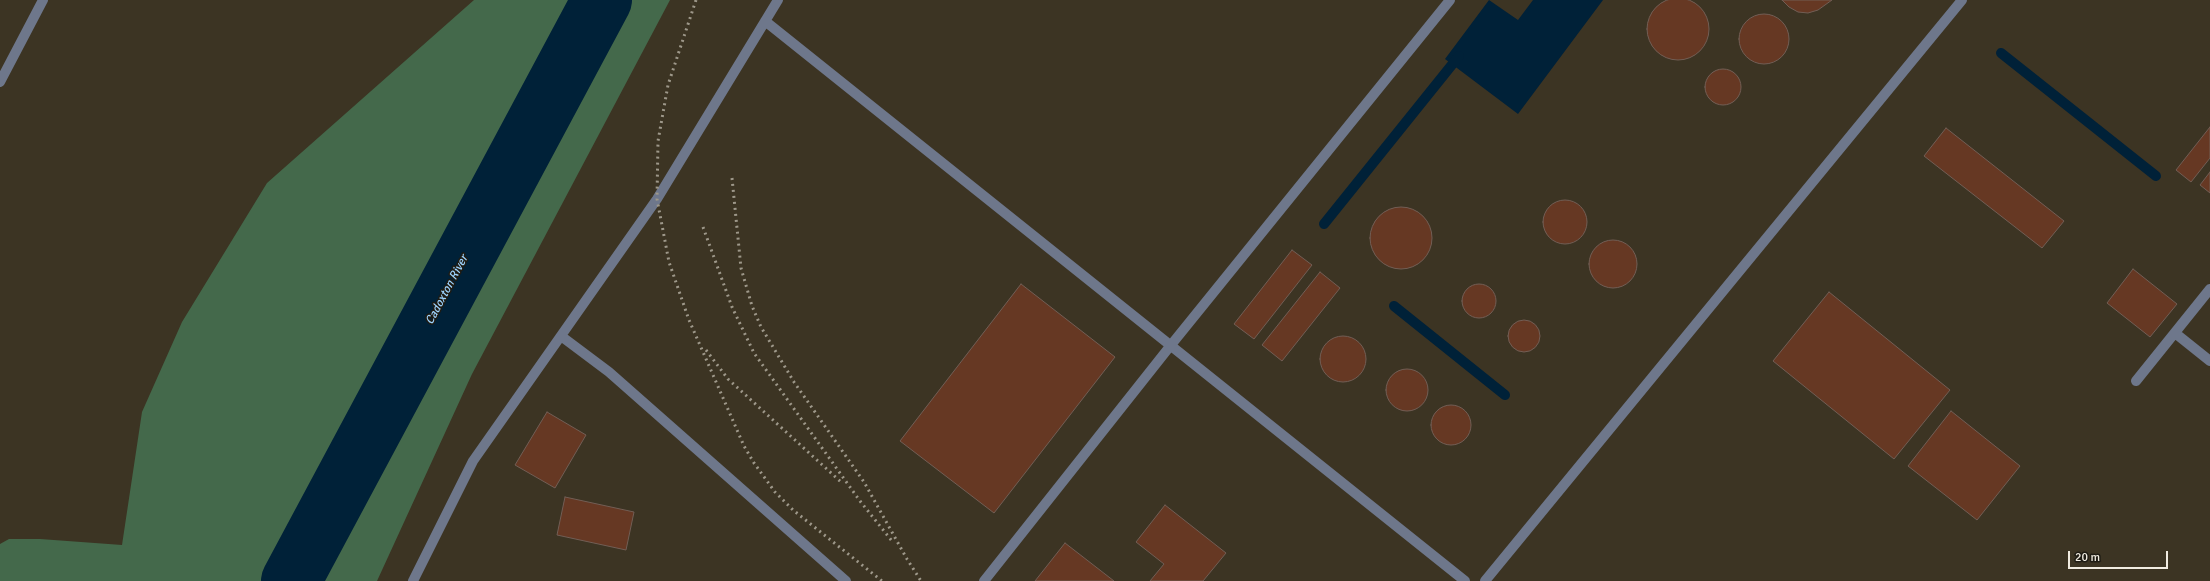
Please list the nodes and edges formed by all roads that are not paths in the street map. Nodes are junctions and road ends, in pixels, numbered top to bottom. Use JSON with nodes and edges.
{"nodes":[{"id":1,"x":43,"y":0,"type":"edge"},
{"id":2,"x":778,"y":0,"type":"edge"},
{"id":3,"x":1450,"y":0,"type":"edge"},
{"id":4,"x":1962,"y":0,"type":"edge"},
{"id":5,"x":765,"y":21,"type":"junction"},
{"id":6,"x":0,"y":82,"type":"edge"},
{"id":7,"x":2210,"y":289,"type":"edge"},
{"id":8,"x":2175,"y":333,"type":"junction"},
{"id":9,"x":561,"y":336,"type":"junction"},
{"id":10,"x":1170,"y":345,"type":"junction"},
{"id":11,"x":2210,"y":361,"type":"edge"},
{"id":12,"x":2136,"y":381,"type":"dead end"},
{"id":13,"x":412,"y":581,"type":"edge"},
{"id":14,"x":846,"y":581,"type":"edge"},
{"id":15,"x":984,"y":581,"type":"edge"},
{"id":16,"x":1466,"y":581,"type":"edge"},
{"id":17,"x":1485,"y":581,"type":"edge"}],
"edges":[{"from":1,"to":6,"type":"lane"},
{"from":2,"to":5,"type":"lane"},
{"from":3,"to":10,"type":"lane"},
{"from":4,"to":17,"type":"lane"},
{"from":5,"to":9,"type":"lane"},
{"from":5,"to":10,"type":"lane"},
{"from":7,"to":8,"type":"lane"},
{"from":8,"to":11,"type":"lane"},
{"from":8,"to":12,"type":"lane"},
{"from":9,"to":13,"type":"lane"},
{"from":9,"to":14,"type":"lane"},
{"from":10,"to":15,"type":"lane"},
{"from":10,"to":16,"type":"lane"}]}
